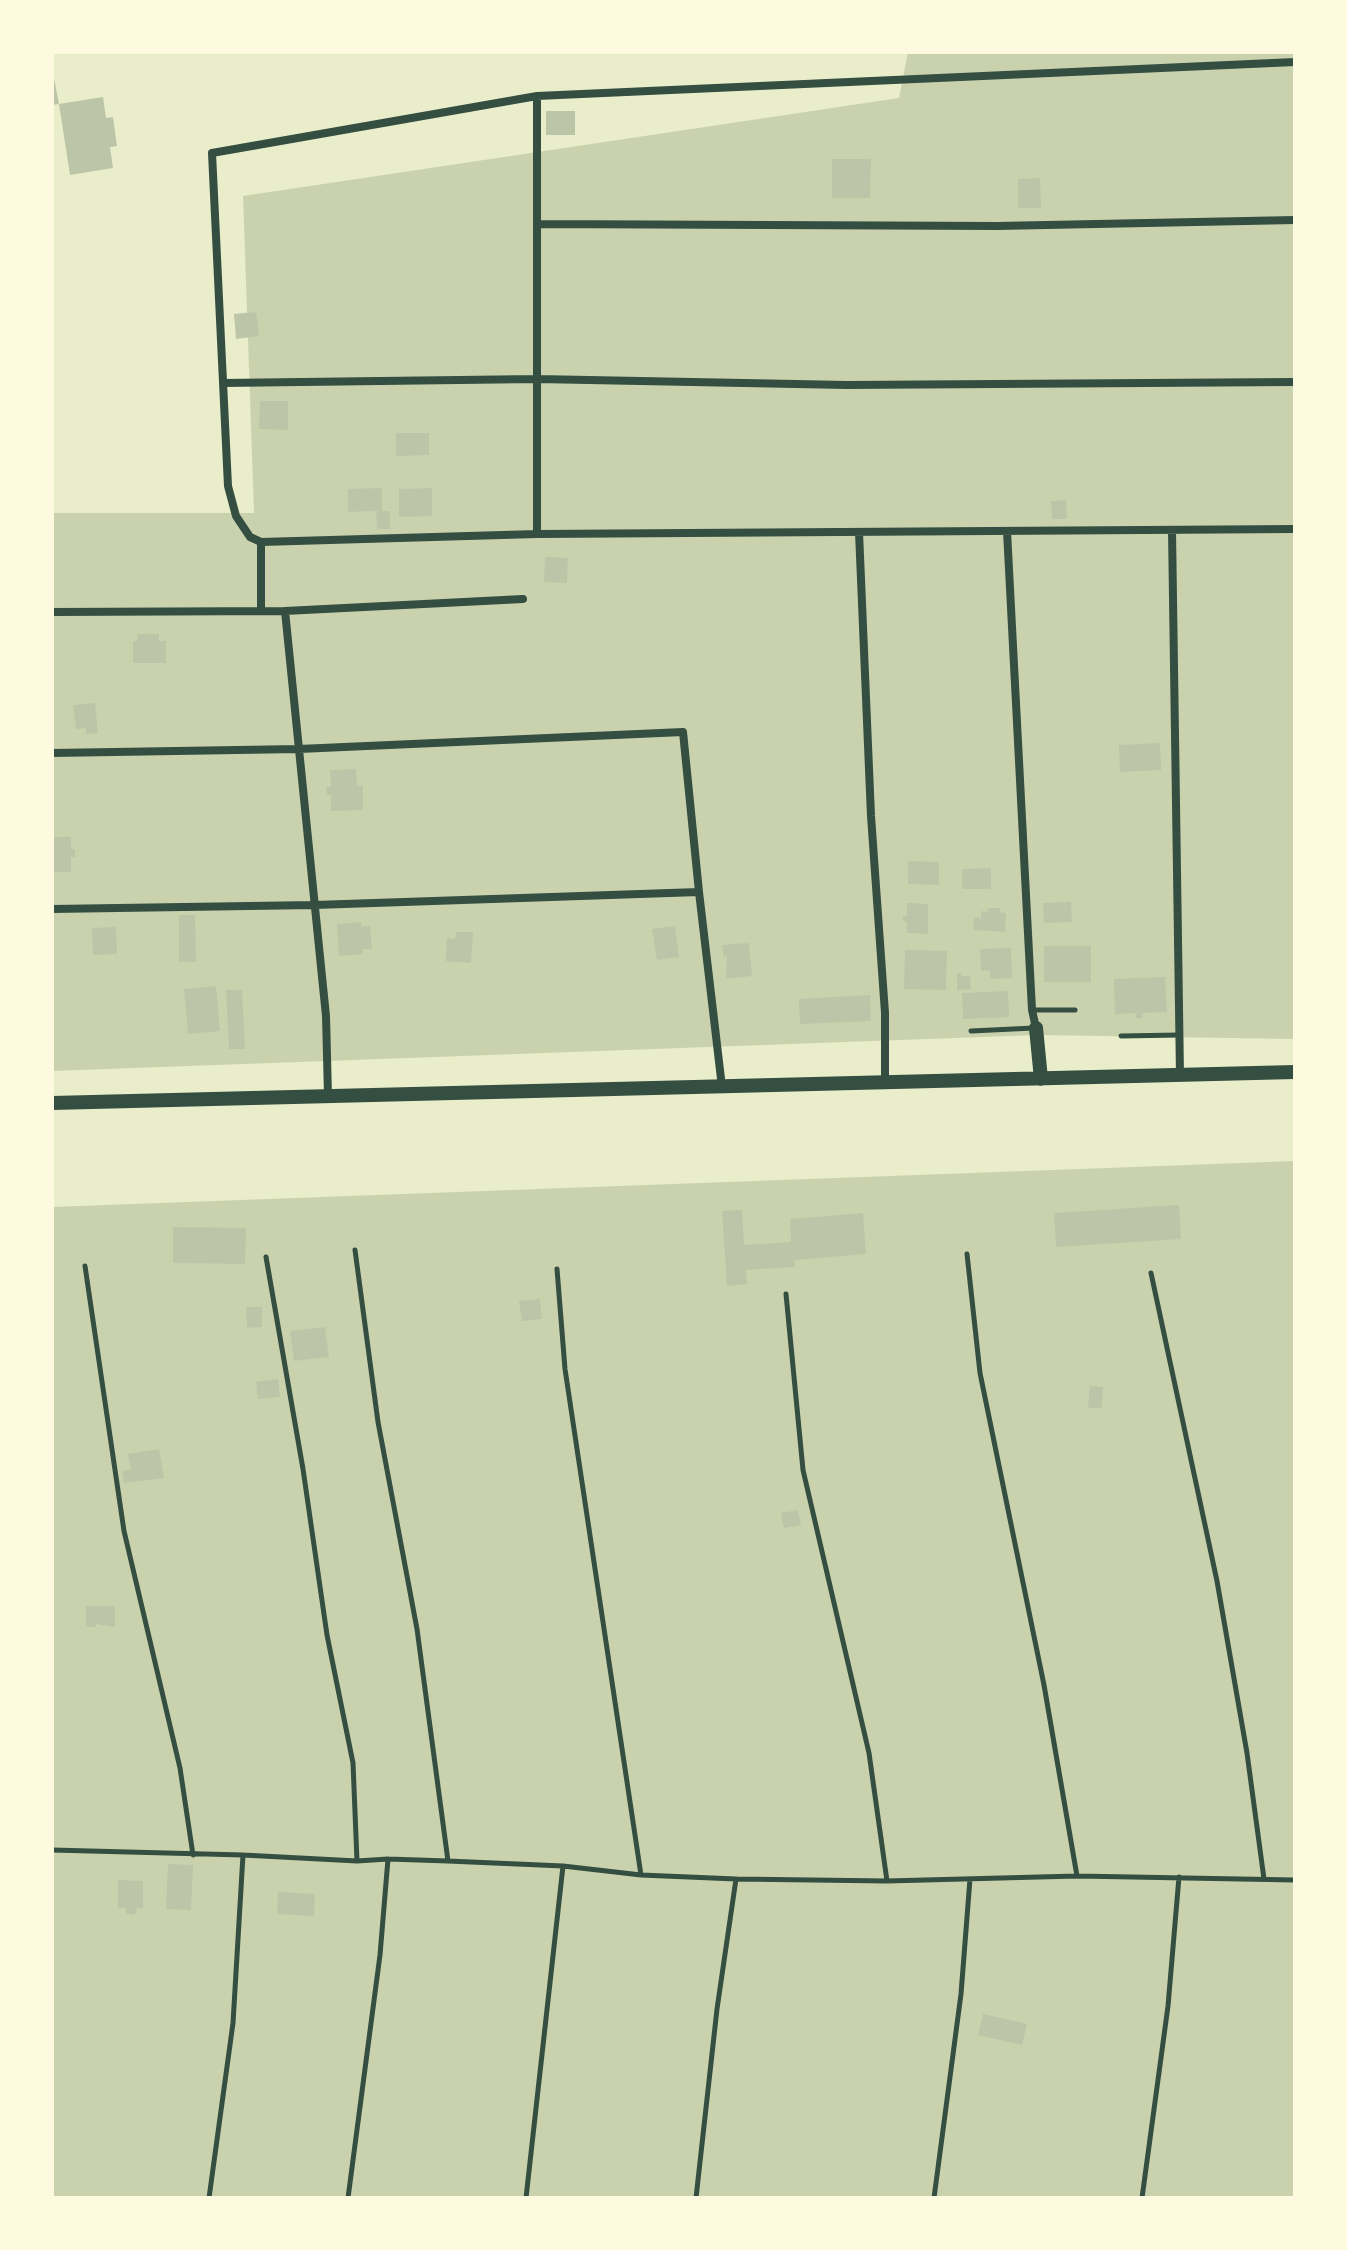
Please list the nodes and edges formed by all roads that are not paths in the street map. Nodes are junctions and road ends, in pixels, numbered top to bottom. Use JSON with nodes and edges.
{"nodes":[{"id":1,"x":1295,"y":62,"type":"edge"},
{"id":2,"x":537,"y":96,"type":"junction"},
{"id":3,"x":1295,"y":220,"type":"edge"},
{"id":4,"x":537,"y":224,"type":"junction"},
{"id":5,"x":537,"y":379,"type":"junction"},
{"id":6,"x":1295,"y":382,"type":"edge"},
{"id":7,"x":223,"y":383,"type":"junction"},
{"id":8,"x":1295,"y":529,"type":"edge"},
{"id":9,"x":1172,"y":530,"type":"junction"},
{"id":10,"x":1007,"y":531,"type":"junction"},
{"id":11,"x":859,"y":532,"type":"junction"},
{"id":12,"x":537,"y":534,"type":"junction"},
{"id":13,"x":261,"y":542,"type":"junction"},
{"id":14,"x":523,"y":599,"type":"dead end"},
{"id":15,"x":261,"y":610,"type":"junction"},
{"id":16,"x":285,"y":611,"type":"junction"},
{"id":17,"x":52,"y":612,"type":"edge"},
{"id":18,"x":299,"y":749,"type":"junction"},
{"id":19,"x":52,"y":753,"type":"edge"},
{"id":20,"x":699,"y":892,"type":"junction"},
{"id":21,"x":315,"y":905,"type":"junction"},
{"id":22,"x":52,"y":909,"type":"edge"},
{"id":23,"x":1032,"y":1010,"type":"junction"},
{"id":24,"x":1075,"y":1010,"type":"dead end"},
{"id":25,"x":1036,"y":1028,"type":"junction"},
{"id":26,"x":971,"y":1031,"type":"dead end"},
{"id":27,"x":1180,"y":1035,"type":"junction"},
{"id":28,"x":1121,"y":1036,"type":"dead end"},
{"id":29,"x":1295,"y":1072,"type":"edge"},
{"id":30,"x":1180,"y":1075,"type":"junction"},
{"id":31,"x":1041,"y":1079,"type":"junction"},
{"id":32,"x":885,"y":1083,"type":"junction"},
{"id":33,"x":722,"y":1087,"type":"junction"},
{"id":34,"x":328,"y":1096,"type":"junction"},
{"id":35,"x":52,"y":1103,"type":"edge"},
{"id":36,"x":355,"y":1250,"type":"dead end"},
{"id":37,"x":967,"y":1254,"type":"dead end"},
{"id":38,"x":266,"y":1257,"type":"dead end"},
{"id":39,"x":85,"y":1266,"type":"dead end"},
{"id":40,"x":557,"y":1269,"type":"dead end"},
{"id":41,"x":1151,"y":1273,"type":"dead end"},
{"id":42,"x":786,"y":1294,"type":"dead end"},
{"id":43,"x":52,"y":1850,"type":"edge"},
{"id":44,"x":193,"y":1855,"type":"junction"},
{"id":45,"x":243,"y":1855,"type":"junction"},
{"id":46,"x":388,"y":1859,"type":"junction"},
{"id":47,"x":357,"y":1861,"type":"junction"},
{"id":48,"x":448,"y":1861,"type":"junction"},
{"id":49,"x":563,"y":1866,"type":"junction"},
{"id":50,"x":641,"y":1875,"type":"junction"},
{"id":51,"x":1077,"y":1876,"type":"junction"},
{"id":52,"x":1179,"y":1877,"type":"junction"},
{"id":53,"x":736,"y":1879,"type":"junction"},
{"id":54,"x":970,"y":1879,"type":"junction"},
{"id":55,"x":1264,"y":1879,"type":"junction"},
{"id":56,"x":1295,"y":1880,"type":"edge"},
{"id":57,"x":887,"y":1881,"type":"junction"},
{"id":58,"x":209,"y":2198,"type":"edge"},
{"id":59,"x":348,"y":2198,"type":"edge"},
{"id":60,"x":526,"y":2198,"type":"edge"},
{"id":61,"x":696,"y":2198,"type":"edge"},
{"id":62,"x":934,"y":2198,"type":"edge"},
{"id":63,"x":1142,"y":2198,"type":"edge"}],
"edges":[{"from":1,"to":2,"type":"street"},
{"from":2,"to":4,"type":"street"},
{"from":2,"to":7,"type":"street"},
{"from":3,"to":4,"type":"street"},
{"from":4,"to":5,"type":"street"},
{"from":5,"to":6,"type":"street"},
{"from":5,"to":7,"type":"street"},
{"from":5,"to":12,"type":"street"},
{"from":7,"to":13,"type":"street"},
{"from":8,"to":9,"type":"street"},
{"from":9,"to":10,"type":"street"},
{"from":9,"to":27,"type":"street"},
{"from":10,"to":11,"type":"street"},
{"from":10,"to":23,"type":"street"},
{"from":11,"to":12,"type":"street"},
{"from":11,"to":32,"type":"street"},
{"from":12,"to":13,"type":"street"},
{"from":13,"to":15,"type":"street"},
{"from":14,"to":16,"type":"street"},
{"from":15,"to":16,"type":"street"},
{"from":15,"to":17,"type":"street"},
{"from":16,"to":18,"type":"street"},
{"from":18,"to":19,"type":"street"},
{"from":18,"to":20,"type":"street"},
{"from":18,"to":21,"type":"street"},
{"from":20,"to":21,"type":"street"},
{"from":20,"to":33,"type":"street"},
{"from":21,"to":22,"type":"street"},
{"from":21,"to":34,"type":"street"},
{"from":23,"to":24,"type":"lane"},
{"from":23,"to":25,"type":"street"},
{"from":25,"to":26,"type":"lane"},
{"from":25,"to":31,"type":"main road"},
{"from":27,"to":28,"type":"lane"},
{"from":27,"to":30,"type":"street"},
{"from":29,"to":30,"type":"main road"},
{"from":30,"to":31,"type":"main road"},
{"from":31,"to":32,"type":"main road"},
{"from":32,"to":33,"type":"main road"},
{"from":33,"to":34,"type":"main road"},
{"from":34,"to":35,"type":"main road"},
{"from":36,"to":48,"type":"lane"},
{"from":37,"to":51,"type":"lane"},
{"from":38,"to":47,"type":"lane"},
{"from":39,"to":44,"type":"lane"},
{"from":40,"to":50,"type":"lane"},
{"from":41,"to":55,"type":"lane"},
{"from":42,"to":57,"type":"lane"},
{"from":43,"to":44,"type":"lane"},
{"from":44,"to":45,"type":"lane"},
{"from":45,"to":47,"type":"lane"},
{"from":45,"to":58,"type":"lane"},
{"from":46,"to":47,"type":"lane"},
{"from":46,"to":48,"type":"lane"},
{"from":46,"to":59,"type":"lane"},
{"from":48,"to":49,"type":"lane"},
{"from":49,"to":50,"type":"lane"},
{"from":49,"to":60,"type":"lane"},
{"from":50,"to":53,"type":"lane"},
{"from":51,"to":52,"type":"lane"},
{"from":51,"to":54,"type":"lane"},
{"from":52,"to":55,"type":"lane"},
{"from":52,"to":63,"type":"lane"},
{"from":53,"to":57,"type":"lane"},
{"from":53,"to":61,"type":"lane"},
{"from":54,"to":57,"type":"lane"},
{"from":54,"to":62,"type":"lane"},
{"from":55,"to":56,"type":"lane"}]}
